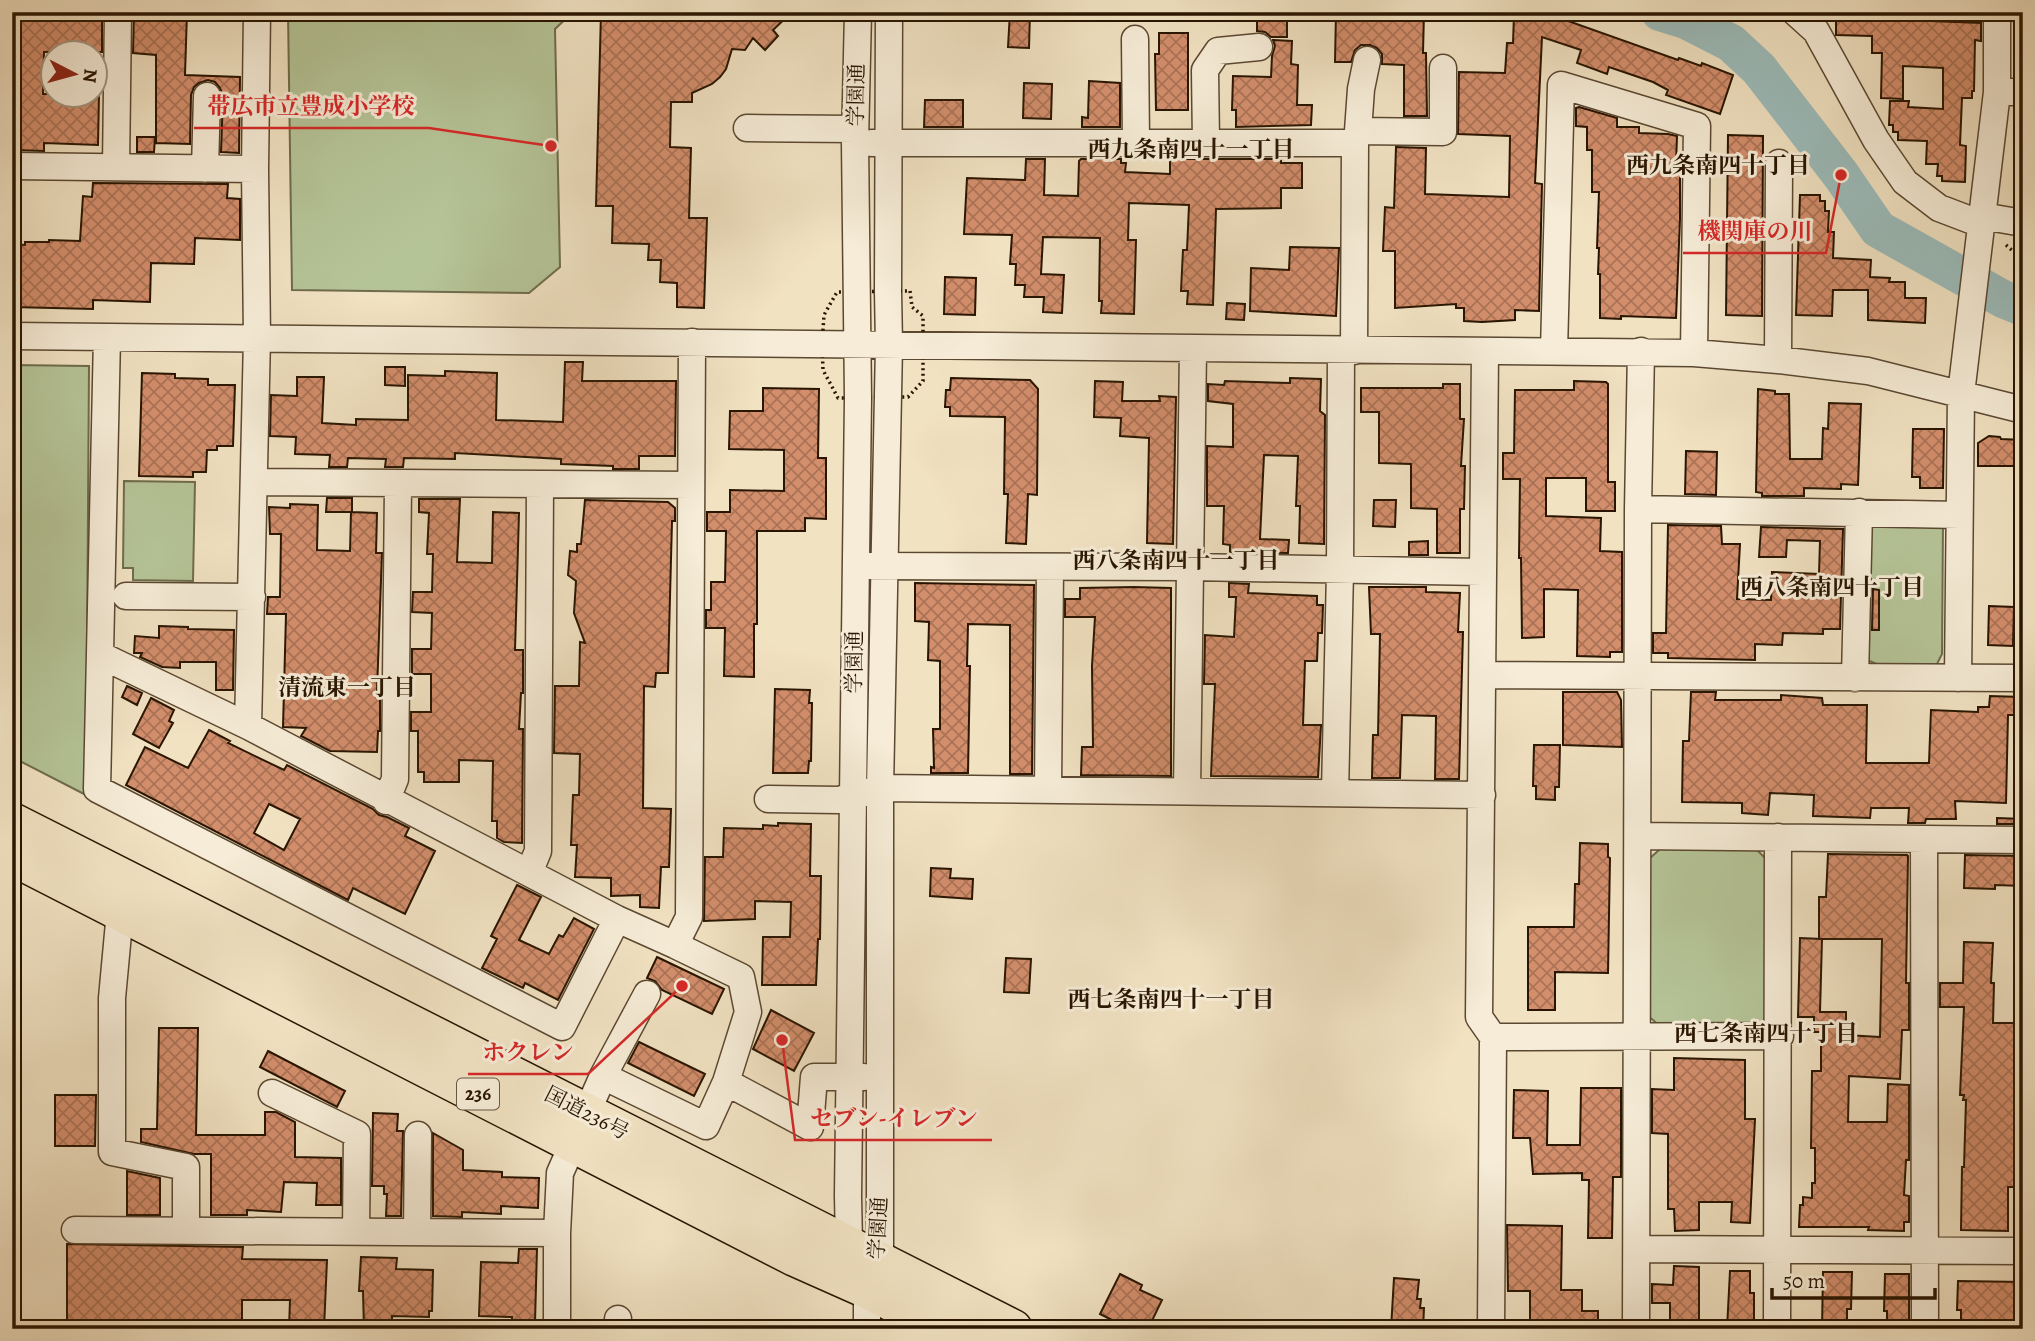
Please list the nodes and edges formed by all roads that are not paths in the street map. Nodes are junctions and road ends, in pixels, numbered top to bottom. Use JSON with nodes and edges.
{"nodes":[{"id":1,"x":118,"y":12,"type":"edge"},
{"id":2,"x":257,"y":12,"type":"edge"},
{"id":3,"x":858,"y":12,"type":"edge"},
{"id":4,"x":889,"y":12,"type":"edge"},
{"id":5,"x":1997,"y":12,"type":"edge"},
{"id":6,"x":1802,"y":14,"type":"edge"},
{"id":7,"x":1135,"y":38,"type":"dead end"},
{"id":8,"x":1259,"y":47,"type":"dead end"},
{"id":9,"x":1367,"y":60,"type":"dead end"},
{"id":10,"x":1443,"y":68,"type":"dead end"},
{"id":11,"x":2010,"y":92,"type":"edge"},
{"id":12,"x":206,"y":96,"type":"dead end"},
{"id":13,"x":747,"y":128,"type":"dead end"},
{"id":14,"x":855,"y":135,"type":"junction"},
{"id":15,"x":1357,"y":137,"type":"junction"},
{"id":16,"x":1136,"y":143,"type":"junction"},
{"id":17,"x":1206,"y":143,"type":"junction"},
{"id":18,"x":888,"y":144,"type":"junction"},
{"id":19,"x":1779,"y":163,"type":"dead end"},
{"id":20,"x":12,"y":166,"type":"edge"},
{"id":21,"x":116,"y":167,"type":"junction"},
{"id":22,"x":205,"y":169,"type":"junction"},
{"id":23,"x":255,"y":169,"type":"junction"},
{"id":24,"x":2023,"y":223,"type":"edge"},
{"id":25,"x":1981,"y":226,"type":"junction"},
{"id":26,"x":12,"y":336,"type":"edge"},
{"id":27,"x":107,"y":337,"type":"junction"},
{"id":28,"x":257,"y":338,"type":"junction"},
{"id":29,"x":692,"y":342,"type":"junction"},
{"id":30,"x":857,"y":344,"type":"junction"},
{"id":31,"x":890,"y":345,"type":"junction"},
{"id":32,"x":1193,"y":349,"type":"junction"},
{"id":33,"x":1347,"y":351,"type":"junction"},
{"id":34,"x":1554,"y":351,"type":"junction"},
{"id":35,"x":1642,"y":351,"type":"junction"},
{"id":36,"x":1485,"y":352,"type":"junction"},
{"id":37,"x":1694,"y":353,"type":"junction"},
{"id":38,"x":1778,"y":360,"type":"junction"},
{"id":39,"x":1961,"y":394,"type":"junction"},
{"id":40,"x":2023,"y":410,"type":"edge"},
{"id":41,"x":255,"y":482,"type":"junction"},
{"id":42,"x":398,"y":484,"type":"junction"},
{"id":43,"x":540,"y":484,"type":"junction"},
{"id":44,"x":691,"y":485,"type":"junction"},
{"id":45,"x":1638,"y":509,"type":"junction"},
{"id":46,"x":1859,"y":512,"type":"junction"},
{"id":47,"x":1959,"y":515,"type":"junction"},
{"id":48,"x":854,"y":565,"type":"junction"},
{"id":49,"x":885,"y":567,"type":"junction"},
{"id":50,"x":1050,"y":567,"type":"junction"},
{"id":51,"x":1190,"y":567,"type":"junction"},
{"id":52,"x":1340,"y":571,"type":"junction"},
{"id":53,"x":1482,"y":572,"type":"junction"},
{"id":54,"x":126,"y":596,"type":"dead end"},
{"id":55,"x":252,"y":597,"type":"junction"},
{"id":56,"x":100,"y":654,"type":"junction"},
{"id":57,"x":1483,"y":675,"type":"junction"},
{"id":58,"x":1639,"y":676,"type":"junction"},
{"id":59,"x":1855,"y":678,"type":"junction"},
{"id":60,"x":1958,"y":678,"type":"junction"},
{"id":61,"x":2023,"y":678,"type":"edge"},
{"id":62,"x":248,"y":726,"type":"junction"},
{"id":63,"x":880,"y":788,"type":"junction"},
{"id":64,"x":1048,"y":789,"type":"junction"},
{"id":65,"x":1187,"y":790,"type":"junction"},
{"id":66,"x":1335,"y":793,"type":"junction"},
{"id":67,"x":1482,"y":795,"type":"junction"},
{"id":68,"x":854,"y":796,"type":"junction"},
{"id":69,"x":768,"y":799,"type":"dead end"},
{"id":70,"x":386,"y":801,"type":"junction"},
{"id":71,"x":12,"y":822,"type":"edge"},
{"id":72,"x":1639,"y":836,"type":"junction"},
{"id":73,"x":1778,"y":837,"type":"junction"},
{"id":74,"x":1924,"y":839,"type":"junction"},
{"id":75,"x":2023,"y":840,"type":"edge"},
{"id":76,"x":12,"y":856,"type":"edge"},
{"id":77,"x":529,"y":873,"type":"junction"},
{"id":78,"x":120,"y":912,"type":"junction"},
{"id":79,"x":617,"y":919,"type":"junction"},
{"id":80,"x":675,"y":945,"type":"junction"},
{"id":81,"x":647,"y":994,"type":"dead end"},
{"id":82,"x":1637,"y":1036,"type":"junction"},
{"id":83,"x":1780,"y":1036,"type":"junction"},
{"id":84,"x":1493,"y":1037,"type":"junction"},
{"id":85,"x":603,"y":1076,"type":"junction"},
{"id":86,"x":849,"y":1077,"type":"junction"},
{"id":87,"x":880,"y":1077,"type":"junction"},
{"id":88,"x":726,"y":1082,"type":"junction"},
{"id":89,"x":272,"y":1093,"type":"dead end"},
{"id":90,"x":696,"y":1121,"type":"junction"},
{"id":91,"x":580,"y":1128,"type":"junction"},
{"id":92,"x":418,"y":1135,"type":"dead end"},
{"id":93,"x":677,"y":1159,"type":"junction"},
{"id":94,"x":75,"y":1230,"type":"dead end"},
{"id":95,"x":186,"y":1230,"type":"junction"},
{"id":96,"x":356,"y":1231,"type":"junction"},
{"id":97,"x":417,"y":1232,"type":"junction"},
{"id":98,"x":557,"y":1233,"type":"junction"},
{"id":99,"x":1637,"y":1249,"type":"junction"},
{"id":100,"x":1779,"y":1250,"type":"junction"},
{"id":101,"x":1925,"y":1251,"type":"junction"},
{"id":102,"x":2023,"y":1251,"type":"edge"},
{"id":103,"x":865,"y":1265,"type":"junction"},
{"id":104,"x":557,"y":1329,"type":"edge"},
{"id":105,"x":867,"y":1329,"type":"edge"},
{"id":106,"x":944,"y":1329,"type":"edge"},
{"id":107,"x":1013,"y":1329,"type":"edge"},
{"id":108,"x":1491,"y":1329,"type":"edge"},
{"id":109,"x":1636,"y":1329,"type":"edge"},
{"id":110,"x":1777,"y":1329,"type":"edge"},
{"id":111,"x":1924,"y":1329,"type":"edge"}],
"edges":[{"from":1,"to":21,"type":"street"},
{"from":2,"to":23,"type":"street"},
{"from":3,"to":14,"type":"street","name":"学園通"},
{"from":4,"to":18,"type":"street","name":"学園通"},
{"from":5,"to":11,"type":"street"},
{"from":6,"to":25,"type":"street"},
{"from":7,"to":16,"type":"street"},
{"from":8,"to":17,"type":"street"},
{"from":9,"to":15,"type":"street"},
{"from":10,"to":15,"type":"street"},
{"from":11,"to":25,"type":"street"},
{"from":12,"to":22,"type":"street"},
{"from":13,"to":14,"type":"street"},
{"from":14,"to":18,"type":"street"},
{"from":14,"to":30,"type":"street","name":"学園通"},
{"from":15,"to":17,"type":"street"},
{"from":15,"to":33,"type":"street"},
{"from":16,"to":17,"type":"street"},
{"from":16,"to":18,"type":"street"},
{"from":18,"to":31,"type":"street","name":"学園通"},
{"from":19,"to":38,"type":"street"},
{"from":20,"to":21,"type":"street"},
{"from":21,"to":22,"type":"street"},
{"from":22,"to":23,"type":"street"},
{"from":23,"to":28,"type":"street"},
{"from":24,"to":25,"type":"street"},
{"from":25,"to":39,"type":"street"},
{"from":26,"to":27,"type":"street"},
{"from":27,"to":28,"type":"street"},
{"from":27,"to":56,"type":"street"},
{"from":28,"to":29,"type":"street"},
{"from":28,"to":41,"type":"street"},
{"from":29,"to":30,"type":"street"},
{"from":29,"to":44,"type":"street"},
{"from":30,"to":31,"type":"street"},
{"from":30,"to":48,"type":"street","name":"学園通"},
{"from":31,"to":32,"type":"street"},
{"from":31,"to":49,"type":"street","name":"学園通"},
{"from":32,"to":33,"type":"street"},
{"from":32,"to":51,"type":"street"},
{"from":33,"to":36,"type":"street"},
{"from":33,"to":52,"type":"street"},
{"from":34,"to":35,"type":"street"},
{"from":34,"to":36,"type":"street"},
{"from":34,"to":37,"type":"street"},
{"from":35,"to":37,"type":"street"},
{"from":35,"to":45,"type":"street"},
{"from":36,"to":53,"type":"street"},
{"from":37,"to":38,"type":"street"},
{"from":38,"to":39,"type":"street"},
{"from":39,"to":40,"type":"street"},
{"from":39,"to":47,"type":"street"},
{"from":41,"to":42,"type":"street"},
{"from":41,"to":55,"type":"street"},
{"from":42,"to":43,"type":"street"},
{"from":42,"to":70,"type":"street"},
{"from":43,"to":44,"type":"street"},
{"from":43,"to":77,"type":"street"},
{"from":44,"to":80,"type":"street"},
{"from":45,"to":46,"type":"street"},
{"from":45,"to":58,"type":"street"},
{"from":46,"to":47,"type":"street"},
{"from":46,"to":59,"type":"street"},
{"from":47,"to":60,"type":"street"},
{"from":48,"to":49,"type":"street"},
{"from":48,"to":68,"type":"street","name":"学園通"},
{"from":49,"to":50,"type":"street"},
{"from":49,"to":63,"type":"street","name":"学園通"},
{"from":50,"to":51,"type":"street"},
{"from":50,"to":64,"type":"street"},
{"from":51,"to":52,"type":"street"},
{"from":51,"to":65,"type":"street"},
{"from":52,"to":53,"type":"street"},
{"from":52,"to":66,"type":"street"},
{"from":53,"to":57,"type":"street"},
{"from":54,"to":55,"type":"street"},
{"from":55,"to":62,"type":"street"},
{"from":56,"to":62,"type":"street"},
{"from":56,"to":79,"type":"street"},
{"from":57,"to":58,"type":"street"},
{"from":57,"to":67,"type":"street"},
{"from":58,"to":59,"type":"street"},
{"from":58,"to":72,"type":"street"},
{"from":59,"to":60,"type":"street"},
{"from":60,"to":61,"type":"street"},
{"from":62,"to":70,"type":"street"},
{"from":63,"to":64,"type":"street"},
{"from":63,"to":68,"type":"street"},
{"from":63,"to":87,"type":"street","name":"学園通"},
{"from":64,"to":65,"type":"street"},
{"from":65,"to":66,"type":"street"},
{"from":66,"to":67,"type":"street"},
{"from":67,"to":84,"type":"street"},
{"from":68,"to":69,"type":"street"},
{"from":68,"to":86,"type":"street","name":"学園通"},
{"from":70,"to":77,"type":"street"},
{"from":71,"to":91,"type":"highway","name":"国道236号","number":"236"},
{"from":72,"to":73,"type":"street"},
{"from":72,"to":82,"type":"street"},
{"from":73,"to":74,"type":"street"},
{"from":73,"to":83,"type":"street"},
{"from":74,"to":75,"type":"street"},
{"from":74,"to":101,"type":"street"},
{"from":76,"to":78,"type":"highway","name":"国道236号","number":"236"},
{"from":77,"to":79,"type":"street"},
{"from":78,"to":91,"type":"highway","name":"国道236号","number":"236"},
{"from":78,"to":95,"type":"street"},
{"from":79,"to":80,"type":"street"},
{"from":80,"to":88,"type":"street"},
{"from":81,"to":85,"type":"street"},
{"from":82,"to":83,"type":"street"},
{"from":82,"to":84,"type":"street"},
{"from":82,"to":99,"type":"street"},
{"from":83,"to":100,"type":"street"},
{"from":84,"to":108,"type":"street"},
{"from":85,"to":90,"type":"street"},
{"from":85,"to":91,"type":"street"},
{"from":86,"to":87,"type":"street"},
{"from":86,"to":88,"type":"street"},
{"from":86,"to":103,"type":"street","name":"学園通"},
{"from":87,"to":103,"type":"street","name":"学園通"},
{"from":88,"to":90,"type":"street"},
{"from":89,"to":96,"type":"street"},
{"from":90,"to":93,"type":"street"},
{"from":91,"to":93,"type":"highway","name":"国道236号","number":"236"},
{"from":91,"to":98,"type":"street"},
{"from":91,"to":103,"type":"highway","name":"国道236号","number":"236"},
{"from":92,"to":97,"type":"street"},
{"from":93,"to":103,"type":"highway","name":"国道236号","number":"236"},
{"from":94,"to":95,"type":"street"},
{"from":95,"to":96,"type":"street"},
{"from":96,"to":97,"type":"street"},
{"from":97,"to":98,"type":"street"},
{"from":98,"to":104,"type":"street"},
{"from":99,"to":100,"type":"street"},
{"from":99,"to":109,"type":"street"},
{"from":100,"to":101,"type":"street"},
{"from":100,"to":110,"type":"street"},
{"from":101,"to":102,"type":"street"},
{"from":101,"to":111,"type":"street"},
{"from":103,"to":105,"type":"street"},
{"from":103,"to":106,"type":"highway","name":"国道236号","number":"236"},
{"from":103,"to":107,"type":"highway","name":"国道236号","number":"236"}]}
